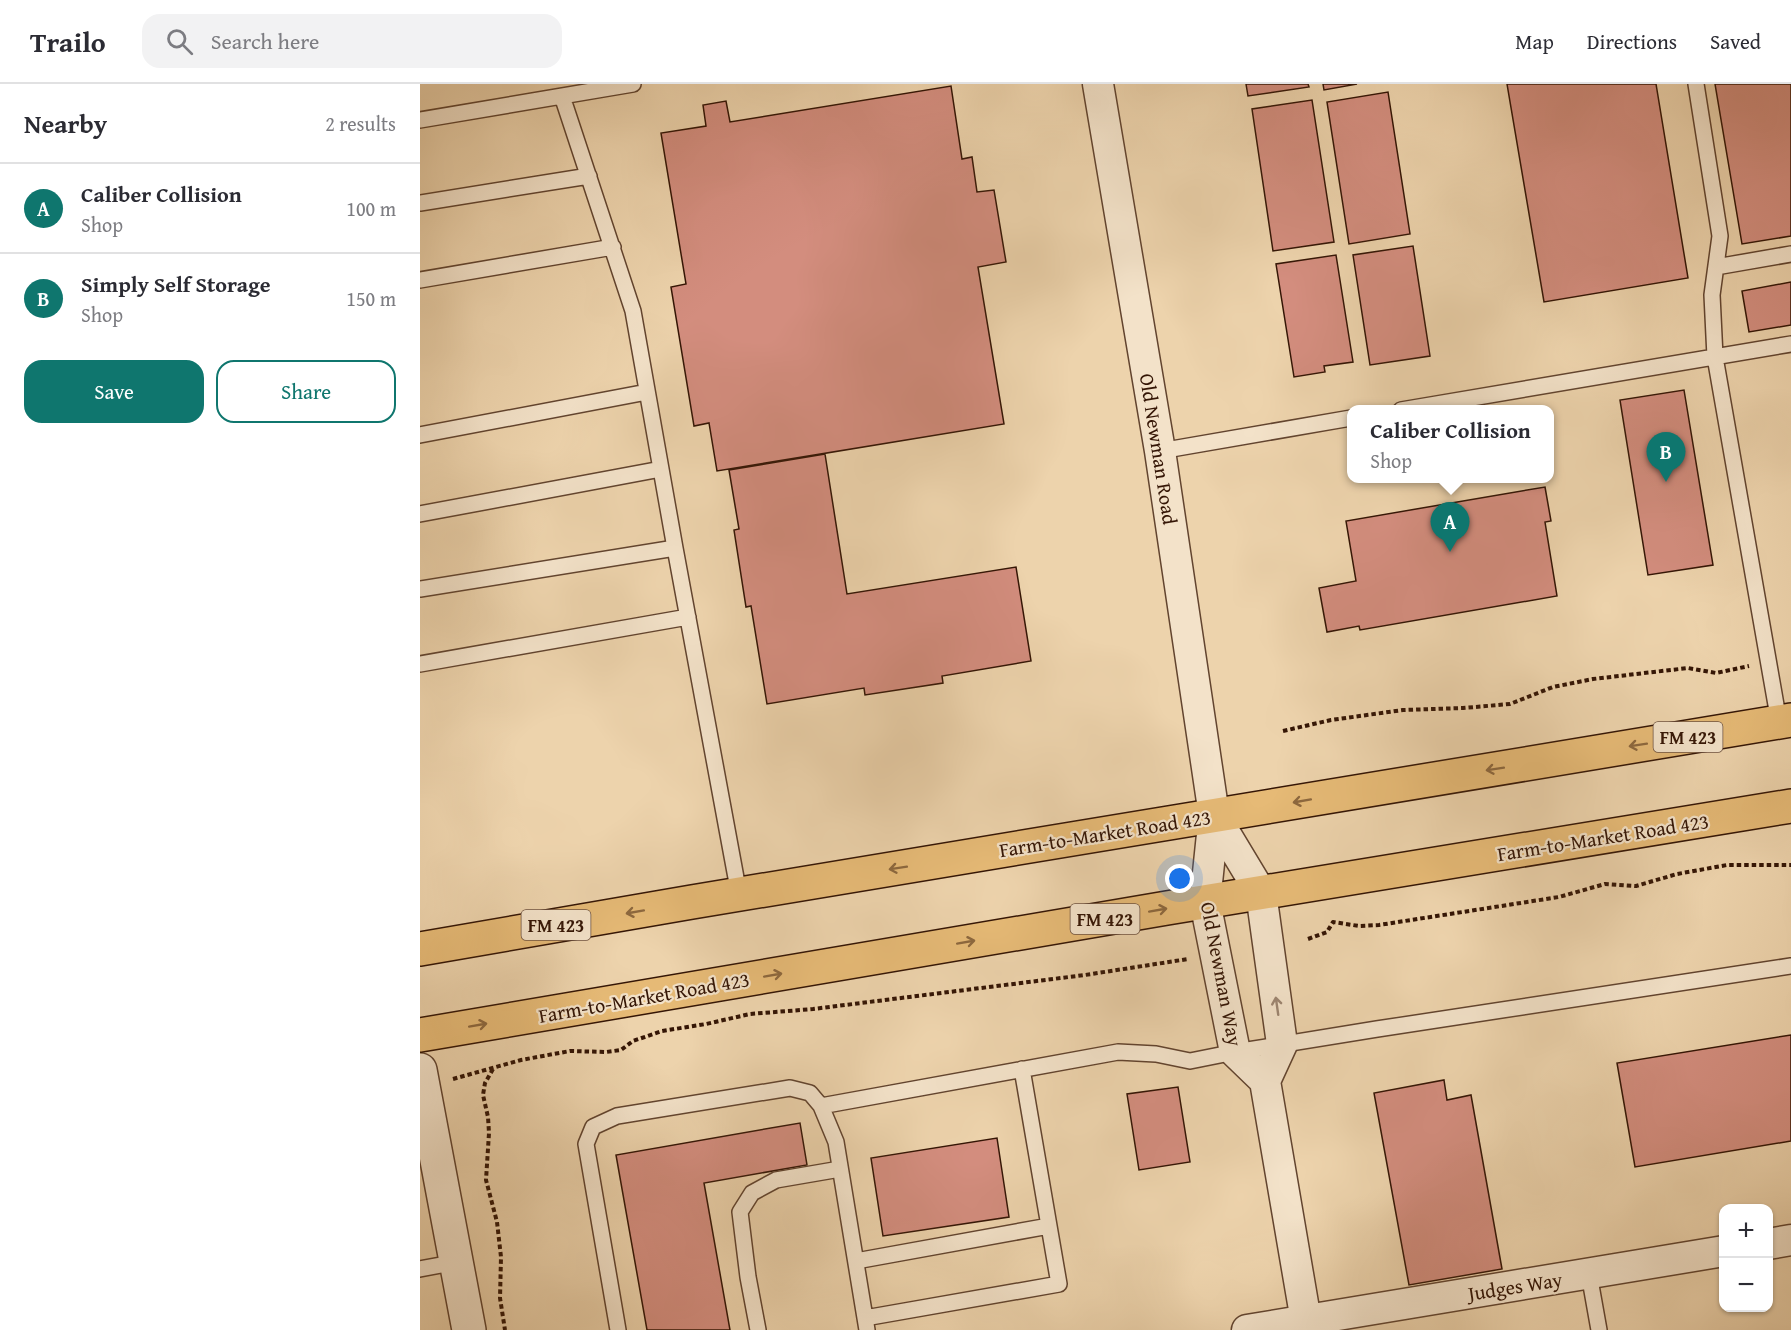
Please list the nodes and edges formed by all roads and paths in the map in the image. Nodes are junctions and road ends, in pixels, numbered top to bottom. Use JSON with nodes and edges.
{"nodes":[{"id":1,"x":633,"y":84,"type":"edge"},
{"id":2,"x":1098,"y":84,"type":"edge"},
{"id":3,"x":1696,"y":84,"type":"edge"},
{"id":4,"x":562,"y":96,"type":"junction"},
{"id":5,"x":420,"y":120,"type":"edge"},
{"id":6,"x":589,"y":176,"type":"junction"},
{"id":7,"x":420,"y":203,"type":"edge"},
{"id":8,"x":613,"y":247,"type":"junction"},
{"id":9,"x":1791,"y":254,"type":"edge"},
{"id":10,"x":1716,"y":267,"type":"junction"},
{"id":11,"x":420,"y":280,"type":"edge"},
{"id":12,"x":1791,"y":344,"type":"edge"},
{"id":13,"x":1715,"y":357,"type":"junction"},
{"id":14,"x":647,"y":392,"type":"junction"},
{"id":15,"x":1431,"y":405,"type":"edge"},
{"id":16,"x":1347,"y":419,"type":"edge"},
{"id":17,"x":420,"y":435,"type":"edge"},
{"id":18,"x":1160,"y":451,"type":"junction"},
{"id":19,"x":661,"y":469,"type":"junction"},
{"id":20,"x":420,"y":514,"type":"edge"},
{"id":21,"x":675,"y":548,"type":"junction"},
{"id":22,"x":420,"y":589,"type":"edge"},
{"id":23,"x":688,"y":617,"type":"junction"},
{"id":24,"x":1768,"y":663,"type":"junction"},
{"id":25,"x":420,"y":664,"type":"edge"},
{"id":26,"x":1785,"y":721,"type":"edge"},
{"id":27,"x":1283,"y":731,"type":"dead end"},
{"id":28,"x":1791,"y":806,"type":"edge"},
{"id":29,"x":1214,"y":815,"type":"junction"},
{"id":30,"x":1791,"y":866,"type":"edge"},
{"id":31,"x":1261,"y":893,"type":"junction"},
{"id":32,"x":739,"y":894,"type":"junction"},
{"id":33,"x":1205,"y":902,"type":"junction"},
{"id":34,"x":1308,"y":939,"type":"dead end"},
{"id":35,"x":420,"y":949,"type":"edge"},
{"id":36,"x":1193,"y":958,"type":"dead end"},
{"id":37,"x":1791,"y":966,"type":"edge"},
{"id":38,"x":420,"y":1035,"type":"edge"},
{"id":39,"x":1282,"y":1044,"type":"junction"},
{"id":40,"x":1235,"y":1052,"type":"junction"},
{"id":41,"x":494,"y":1068,"type":"junction"},
{"id":42,"x":1022,"y":1069,"type":"junction"},
{"id":43,"x":422,"y":1078,"type":"edge"},
{"id":44,"x":1265,"y":1081,"type":"junction"},
{"id":45,"x":821,"y":1106,"type":"junction"},
{"id":46,"x":840,"y":1169,"type":"junction"},
{"id":47,"x":1049,"y":1226,"type":"junction"},
{"id":48,"x":1791,"y":1240,"type":"edge"},
{"id":49,"x":1773,"y":1243,"type":"edge"},
{"id":50,"x":1719,"y":1252,"type":"edge"},
{"id":51,"x":856,"y":1261,"type":"junction"},
{"id":52,"x":458,"y":1262,"type":"junction"},
{"id":53,"x":420,"y":1269,"type":"edge"},
{"id":54,"x":1589,"y":1274,"type":"junction"},
{"id":55,"x":1306,"y":1321,"type":"junction"},
{"id":56,"x":866,"y":1324,"type":"edge"},
{"id":57,"x":469,"y":1330,"type":"edge"},
{"id":58,"x":505,"y":1330,"type":"edge"},
{"id":59,"x":618,"y":1330,"type":"edge"},
{"id":60,"x":758,"y":1330,"type":"edge"},
{"id":61,"x":1246,"y":1330,"type":"edge"},
{"id":62,"x":1599,"y":1330,"type":"edge"}],
"edges":[{"from":1,"to":4,"type":"lane"},
{"from":2,"to":18,"type":"street","name":"Old Newman Road"},
{"from":3,"to":10,"type":"lane"},
{"from":4,"to":5,"type":"lane"},
{"from":4,"to":6,"type":"lane"},
{"from":6,"to":7,"type":"lane"},
{"from":6,"to":8,"type":"lane"},
{"from":8,"to":11,"type":"lane"},
{"from":8,"to":14,"type":"lane"},
{"from":9,"to":10,"type":"lane"},
{"from":10,"to":13,"type":"lane"},
{"from":12,"to":13,"type":"lane"},
{"from":13,"to":15,"type":"lane"},
{"from":13,"to":24,"type":"lane"},
{"from":14,"to":17,"type":"lane"},
{"from":14,"to":19,"type":"lane"},
{"from":16,"to":18,"type":"lane"},
{"from":18,"to":29,"type":"street","name":"Old Newman Road"},
{"from":19,"to":20,"type":"lane"},
{"from":19,"to":21,"type":"lane"},
{"from":21,"to":22,"type":"lane"},
{"from":21,"to":23,"type":"lane"},
{"from":23,"to":25,"type":"lane"},
{"from":23,"to":32,"type":"lane"},
{"from":24,"to":26,"type":"lane"},
{"from":24,"to":27,"type":"path"},
{"from":26,"to":29,"type":"main road","name":"Farm-to-Market Road 423","number":"FM 423","one_way":true},
{"from":28,"to":31,"type":"main road","name":"Farm-to-Market Road 423","number":"FM 423"},
{"from":29,"to":31,"type":"street"},
{"from":29,"to":32,"type":"main road","name":"Farm-to-Market Road 423","number":"FM 423","one_way":true},
{"from":29,"to":33,"type":"street","name":"Old Newman Way"},
{"from":30,"to":34,"type":"path"},
{"from":31,"to":33,"type":"main road","name":"Farm-to-Market Road 423","number":"FM 423"},
{"from":39,"to":31,"type":"street","one_way":true},
{"from":32,"to":35,"type":"main road","name":"Farm-to-Market Road 423","number":"FM 423","one_way":true},
{"from":38,"to":33,"type":"main road","name":"Farm-to-Market Road 423","number":"FM 423","one_way":true},
{"from":33,"to":40,"type":"street","name":"Old Newman Way"},
{"from":36,"to":41,"type":"path"},
{"from":37,"to":39,"type":"lane"},
{"from":39,"to":40,"type":"lane"},
{"from":39,"to":44,"type":"street"},
{"from":40,"to":42,"type":"lane"},
{"from":40,"to":44,"type":"street","name":"Old Newman Way"},
{"from":41,"to":43,"type":"path"},
{"from":41,"to":58,"type":"path"},
{"from":42,"to":45,"type":"lane"},
{"from":42,"to":47,"type":"lane"},
{"from":43,"to":52,"type":"street"},
{"from":44,"to":55,"type":"street"},
{"from":45,"to":46,"type":"lane"},
{"from":45,"to":59,"type":"lane"},
{"from":46,"to":51,"type":"lane"},
{"from":46,"to":60,"type":"lane"},
{"from":47,"to":51,"type":"lane"},
{"from":47,"to":56,"type":"lane"},
{"from":48,"to":49,"type":"street"},
{"from":50,"to":54,"type":"street","name":"Judges Way"},
{"from":51,"to":56,"type":"lane"},
{"from":52,"to":53,"type":"lane"},
{"from":52,"to":57,"type":"street"},
{"from":54,"to":55,"type":"street","name":"Judges Way"},
{"from":54,"to":62,"type":"lane"},
{"from":55,"to":61,"type":"street","name":"Judges Way"}]}
